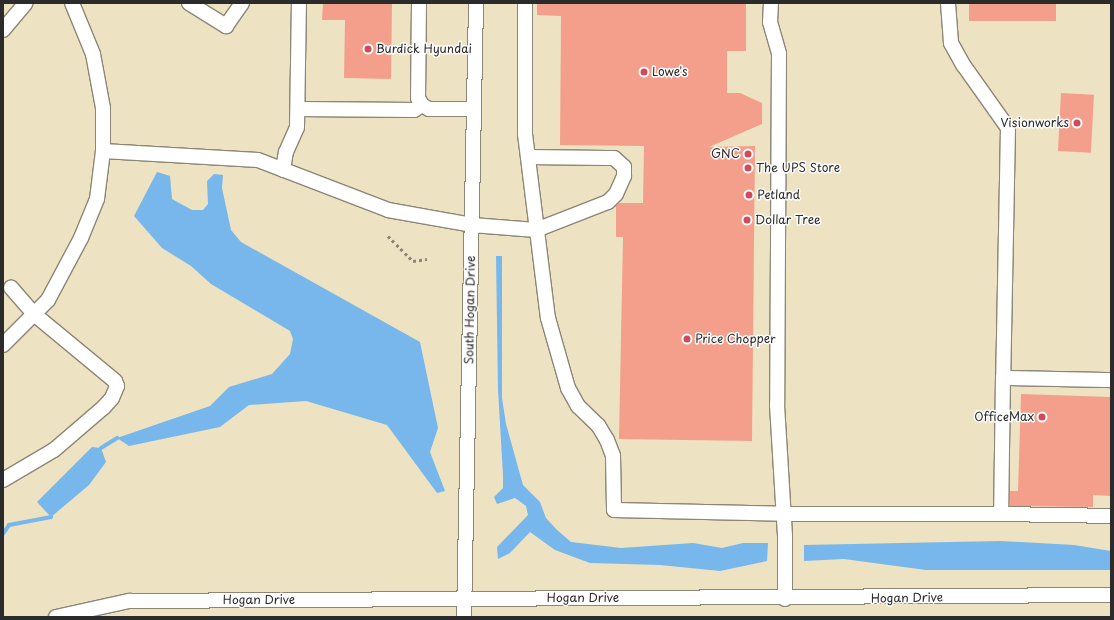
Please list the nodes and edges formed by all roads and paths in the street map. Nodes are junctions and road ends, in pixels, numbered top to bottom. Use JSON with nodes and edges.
{"nodes":[{"id":1,"x":26,"y":3,"type":"edge"},
{"id":2,"x":72,"y":3,"type":"edge"},
{"id":3,"x":242,"y":3,"type":"edge"},
{"id":4,"x":299,"y":3,"type":"edge"},
{"id":5,"x":419,"y":3,"type":"edge"},
{"id":6,"x":476,"y":3,"type":"edge"},
{"id":7,"x":525,"y":3,"type":"edge"},
{"id":8,"x":771,"y":3,"type":"edge"},
{"id":9,"x":948,"y":3,"type":"edge"},
{"id":10,"x":195,"y":5,"type":"edge"},
{"id":11,"x":3,"y":30,"type":"edge"},
{"id":12,"x":422,"y":105,"type":"junction"},
{"id":13,"x":298,"y":109,"type":"junction"},
{"id":14,"x":474,"y":109,"type":"junction"},
{"id":15,"x":103,"y":152,"type":"junction"},
{"id":16,"x":528,"y":158,"type":"junction"},
{"id":17,"x":283,"y":170,"type":"junction"},
{"id":18,"x":472,"y":225,"type":"junction"},
{"id":19,"x":536,"y":230,"type":"junction"},
{"id":20,"x":388,"y":236,"type":"dead end"},
{"id":21,"x":427,"y":259,"type":"dead end"},
{"id":22,"x":11,"y":288,"type":"dead end"},
{"id":23,"x":34,"y":314,"type":"junction"},
{"id":24,"x":3,"y":345,"type":"edge"},
{"id":25,"x":1003,"y":378,"type":"junction"},
{"id":26,"x":1111,"y":380,"type":"edge"},
{"id":27,"x":3,"y":480,"type":"edge"},
{"id":28,"x":784,"y":514,"type":"junction"},
{"id":29,"x":1001,"y":514,"type":"junction"},
{"id":30,"x":1111,"y":516,"type":"edge"},
{"id":31,"x":1111,"y":595,"type":"edge"},
{"id":32,"x":464,"y":598,"type":"junction"},
{"id":33,"x":785,"y":599,"type":"junction"},
{"id":34,"x":56,"y":617,"type":"edge"},
{"id":35,"x":464,"y":617,"type":"edge"}],
"edges":[{"from":1,"to":11,"type":"street"},
{"from":2,"to":15,"type":"street"},
{"from":3,"to":10,"type":"street"},
{"from":4,"to":13,"type":"street"},
{"from":5,"to":12,"type":"street"},
{"from":6,"to":14,"type":"street","name":"South Hogan Drive"},
{"from":7,"to":16,"type":"street"},
{"from":8,"to":28,"type":"street"},
{"from":9,"to":25,"type":"street"},
{"from":12,"to":13,"type":"street"},
{"from":12,"to":14,"type":"street"},
{"from":13,"to":17,"type":"street"},
{"from":14,"to":18,"type":"street","name":"South Hogan Drive"},
{"from":15,"to":17,"type":"street"},
{"from":15,"to":23,"type":"street"},
{"from":16,"to":19,"type":"street"},
{"from":16,"to":19,"type":"street"},
{"from":17,"to":18,"type":"street"},
{"from":18,"to":19,"type":"street"},
{"from":18,"to":32,"type":"street","name":"South Hogan Drive"},
{"from":19,"to":28,"type":"street"},
{"from":20,"to":21,"type":"path"},
{"from":22,"to":23,"type":"street"},
{"from":23,"to":24,"type":"street"},
{"from":23,"to":27,"type":"street"},
{"from":25,"to":26,"type":"street"},
{"from":25,"to":29,"type":"street"},
{"from":28,"to":29,"type":"street"},
{"from":28,"to":33,"type":"street"},
{"from":29,"to":30,"type":"street"},
{"from":31,"to":33,"type":"street","name":"Hogan Drive"},
{"from":32,"to":33,"type":"street","name":"Hogan Drive"},
{"from":32,"to":34,"type":"street","name":"Hogan Drive"},
{"from":32,"to":35,"type":"street","name":"South Hogan Drive"}]}
